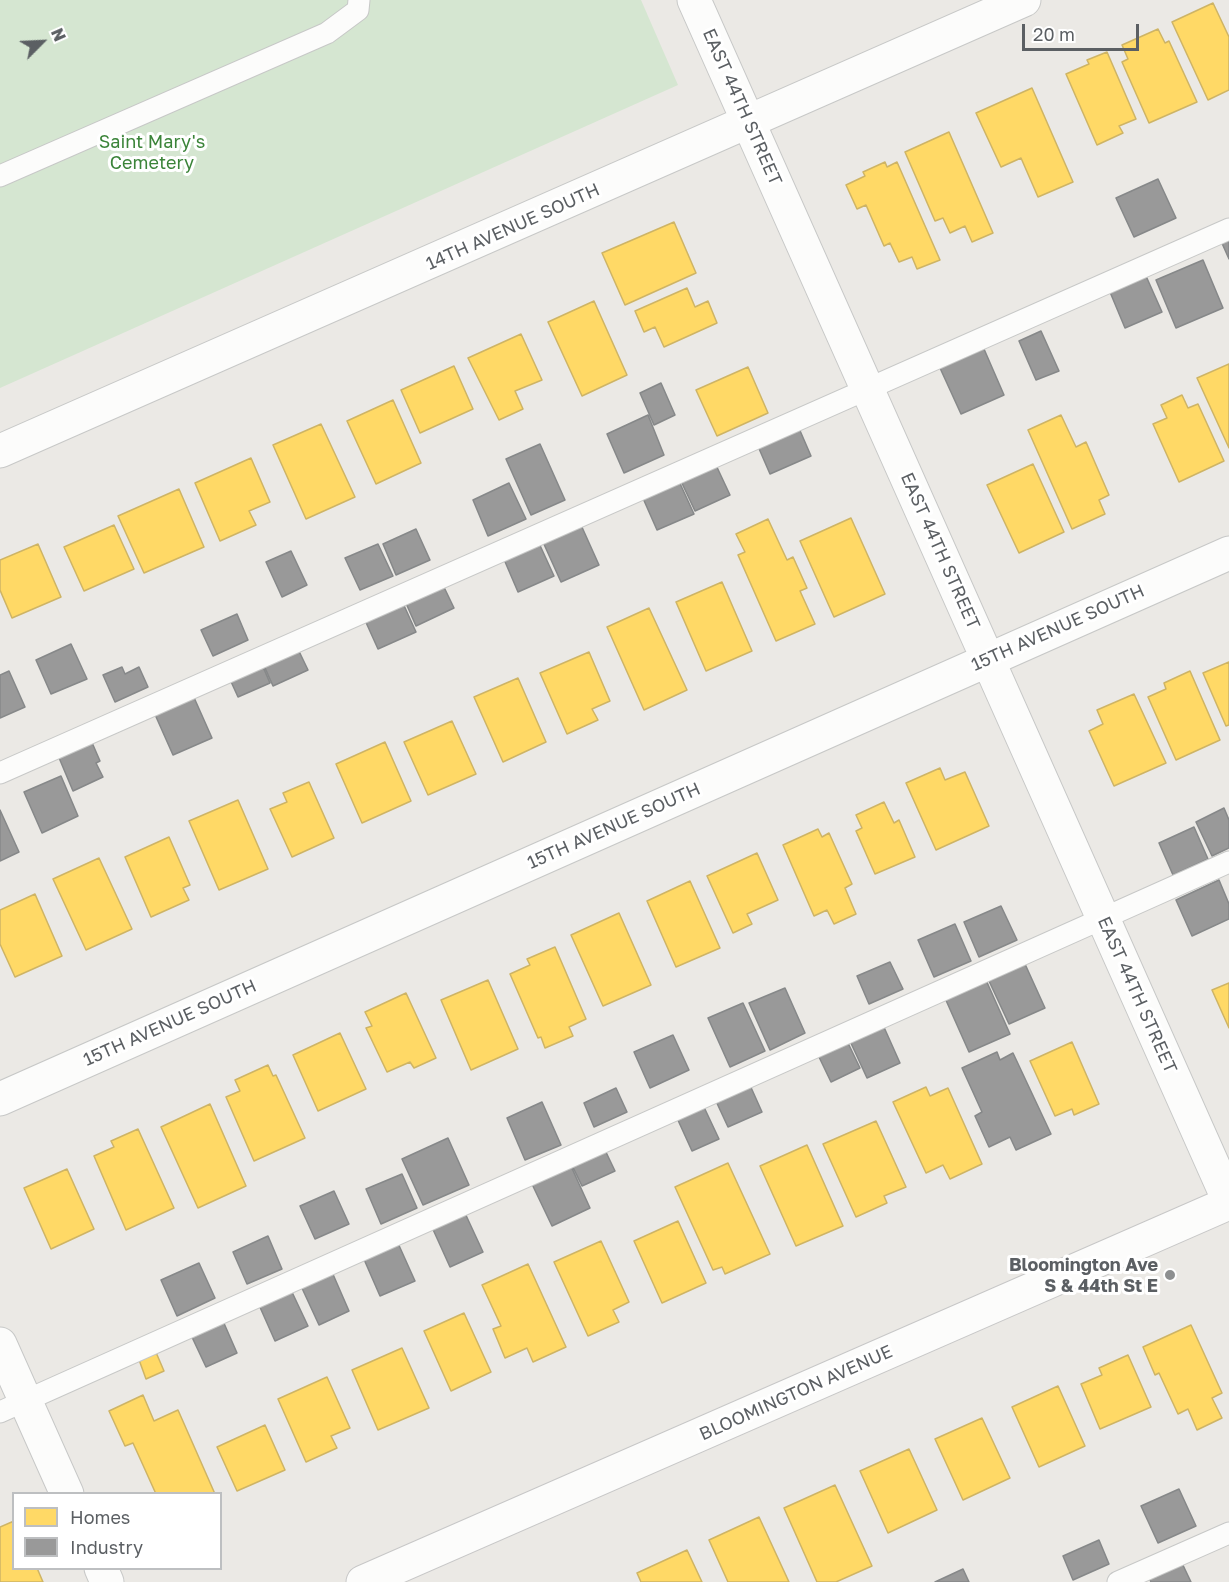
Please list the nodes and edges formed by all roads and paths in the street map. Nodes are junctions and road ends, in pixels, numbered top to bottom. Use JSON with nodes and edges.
{"nodes":[{"id":1,"x":360,"y":0,"type":"edge"},
{"id":2,"x":694,"y":0,"type":"edge"},
{"id":3,"x":1024,"y":0,"type":"edge"},
{"id":4,"x":749,"y":123,"type":"junction"},
{"id":5,"x":0,"y":176,"type":"edge"},
{"id":6,"x":1229,"y":229,"type":"edge"},
{"id":7,"x":867,"y":388,"type":"junction"},
{"id":8,"x":0,"y":451,"type":"edge"},
{"id":9,"x":1229,"y":553,"type":"edge"},
{"id":10,"x":988,"y":659,"type":"junction"},
{"id":11,"x":0,"y":773,"type":"edge"},
{"id":12,"x":1229,"y":862,"type":"edge"},
{"id":13,"x":1103,"y":917,"type":"junction"},
{"id":14,"x":0,"y":1099,"type":"edge"},
{"id":15,"x":1229,"y":1202,"type":"edge"},
{"id":16,"x":0,"y":1344,"type":"edge"},
{"id":17,"x":13,"y":1407,"type":"edge"},
{"id":18,"x":66,"y":1492,"type":"edge"},
{"id":19,"x":1229,"y":1533,"type":"edge"},
{"id":20,"x":363,"y":1582,"type":"edge"},
{"id":21,"x":1118,"y":1582,"type":"edge"}],
"edges":[{"from":1,"to":5,"type":"lane"},
{"from":2,"to":4,"type":"street","name":"EAST 44TH STREET"},
{"from":3,"to":4,"type":"street","name":"14TH AVENUE SOUTH"},
{"from":4,"to":7,"type":"street","name":"EAST 44TH STREET"},
{"from":4,"to":8,"type":"street","name":"14TH AVENUE SOUTH"},
{"from":6,"to":7,"type":"lane"},
{"from":7,"to":10,"type":"street","name":"EAST 44TH STREET"},
{"from":7,"to":11,"type":"lane"},
{"from":9,"to":10,"type":"street","name":"15TH AVENUE SOUTH"},
{"from":10,"to":13,"type":"street","name":"EAST 44TH STREET"},
{"from":10,"to":14,"type":"street","name":"15TH AVENUE SOUTH"},
{"from":12,"to":13,"type":"lane"},
{"from":13,"to":15,"type":"street","name":"EAST 44TH STREET"},
{"from":13,"to":17,"type":"lane"},
{"from":15,"to":20,"type":"street","name":"BLOOMINGTON AVENUE"},
{"from":16,"to":17,"type":"street"},
{"from":17,"to":18,"type":"street"},
{"from":19,"to":21,"type":"lane"}]}
